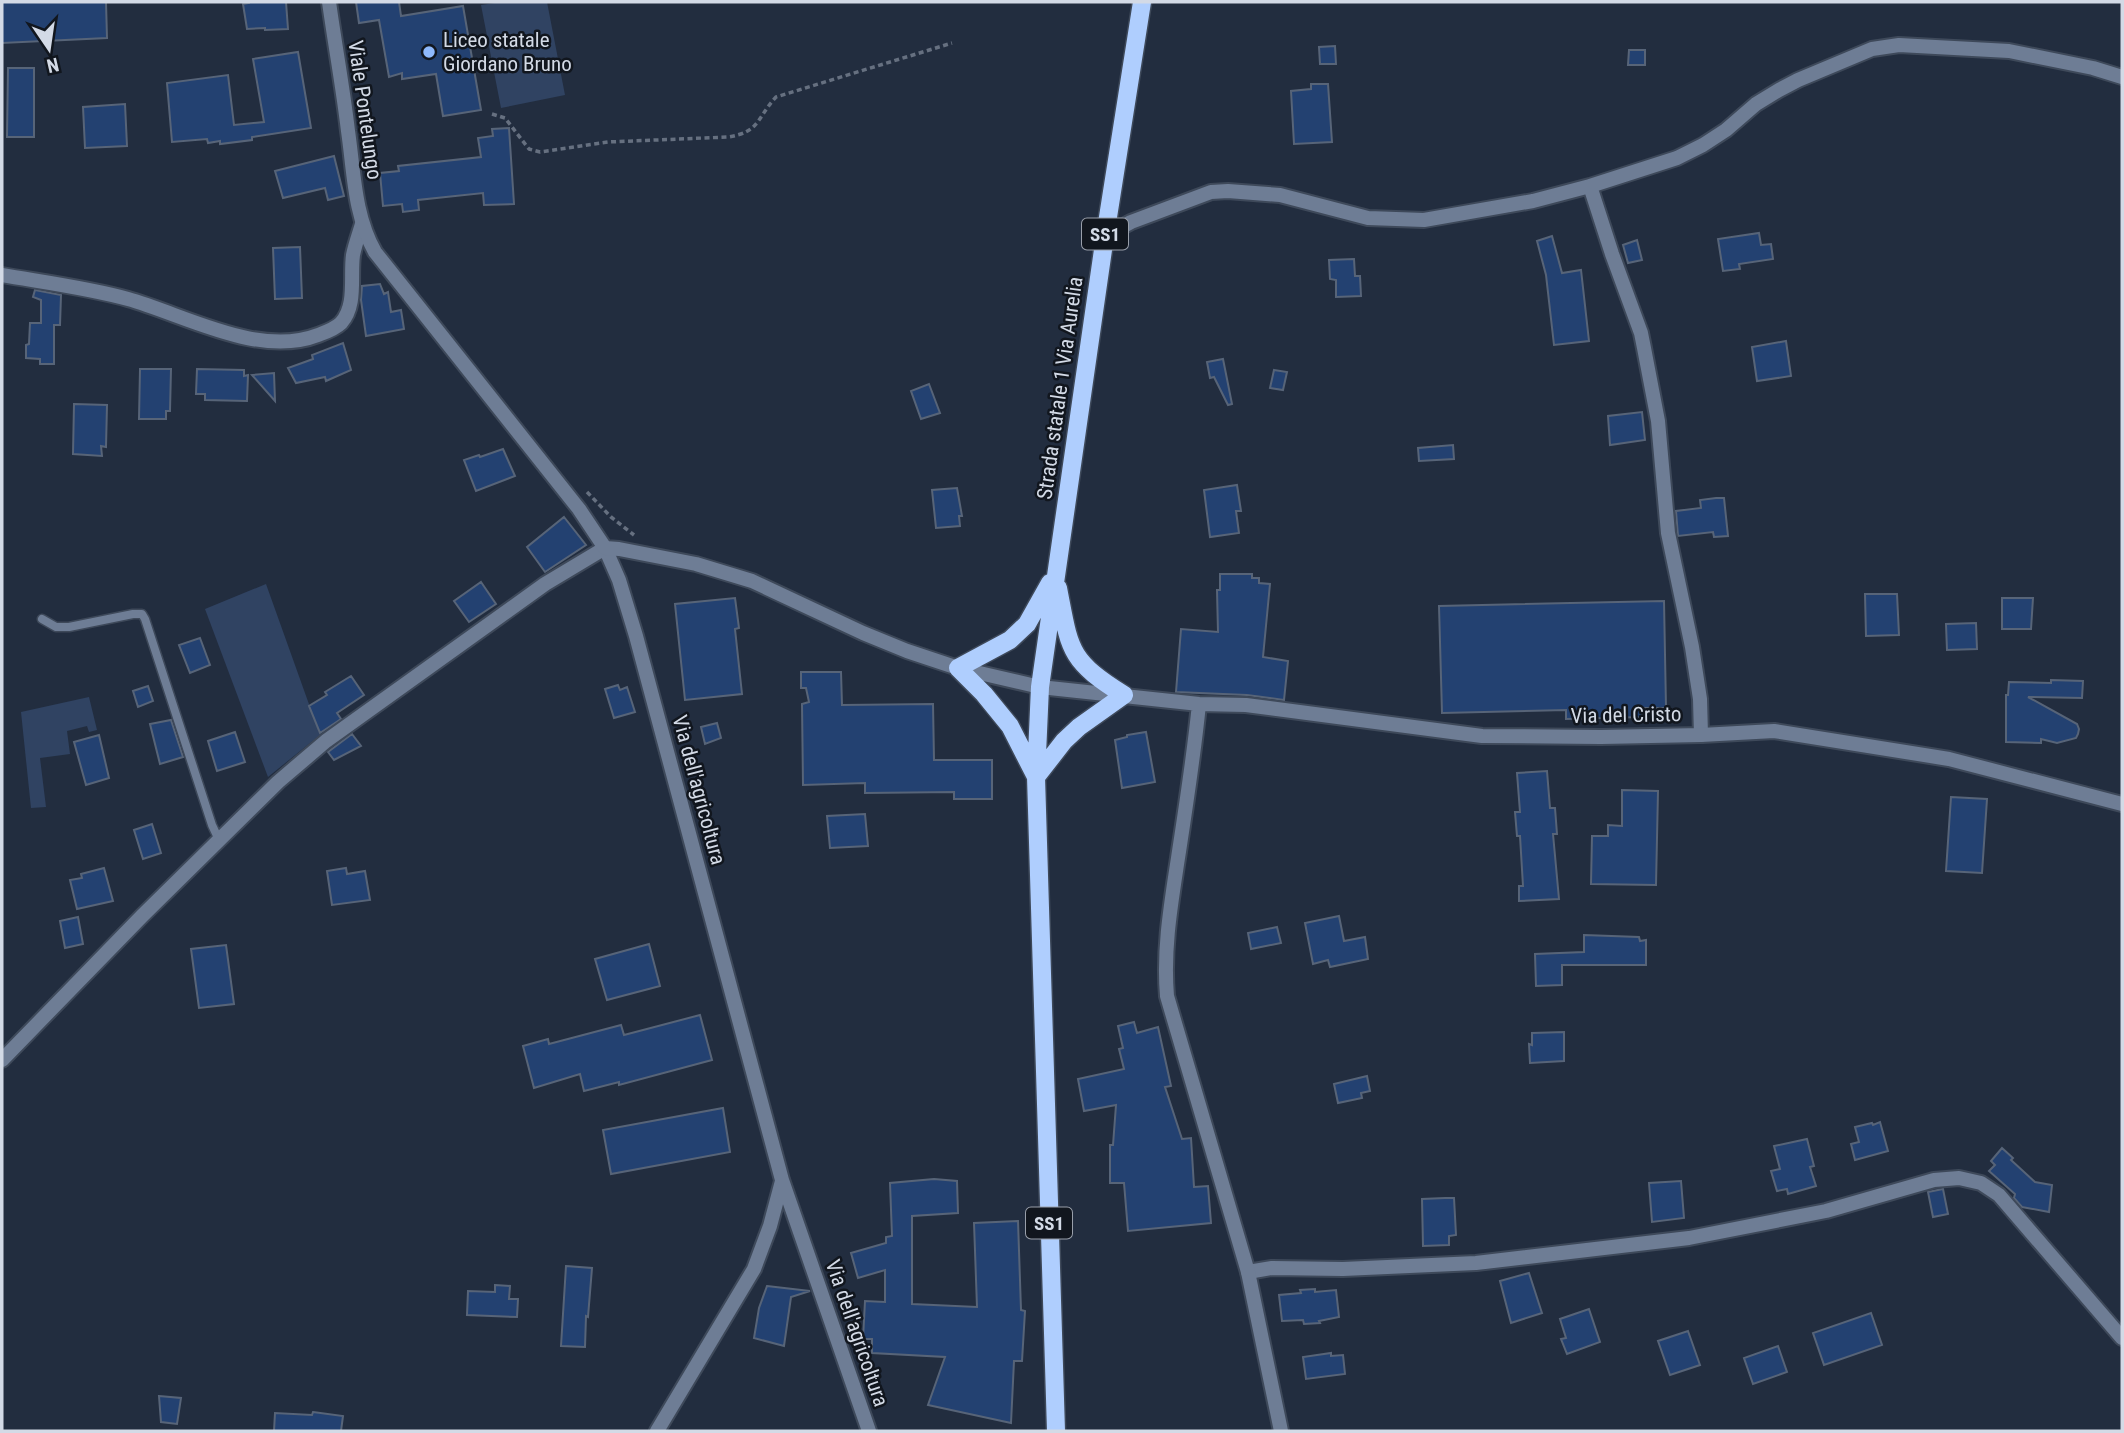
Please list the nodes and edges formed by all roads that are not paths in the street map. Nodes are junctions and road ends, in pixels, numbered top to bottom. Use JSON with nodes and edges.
{"nodes":[{"id":1,"x":329,"y":2,"type":"edge"},
{"id":2,"x":1142,"y":2,"type":"edge"},
{"id":3,"x":2122,"y":77,"type":"edge"},
{"id":4,"x":1590,"y":186,"type":"junction"},
{"id":5,"x":362,"y":225,"type":"junction"},
{"id":6,"x":1105,"y":236,"type":"junction"},
{"id":7,"x":2,"y":275,"type":"edge"},
{"id":8,"x":605,"y":548,"type":"junction"},
{"id":9,"x":1056,"y":574,"type":"junction"},
{"id":10,"x":42,"y":619,"type":"dead end"},
{"id":11,"x":958,"y":667,"type":"junction"},
{"id":12,"x":1040,"y":687,"type":"junction"},
{"id":13,"x":1124,"y":695,"type":"junction"},
{"id":14,"x":1199,"y":704,"type":"junction"},
{"id":15,"x":1701,"y":735,"type":"junction"},
{"id":16,"x":1037,"y":777,"type":"junction"},
{"id":17,"x":2122,"y":804,"type":"edge"},
{"id":18,"x":219,"y":840,"type":"junction"},
{"id":19,"x":2,"y":1060,"type":"edge"},
{"id":20,"x":782,"y":1180,"type":"junction"},
{"id":21,"x":1248,"y":1272,"type":"junction"},
{"id":22,"x":2122,"y":1338,"type":"edge"},
{"id":23,"x":657,"y":1431,"type":"edge"},
{"id":24,"x":869,"y":1431,"type":"edge"},
{"id":25,"x":1056,"y":1431,"type":"edge"},
{"id":26,"x":1281,"y":1431,"type":"edge"}],
"edges":[{"from":1,"to":5,"type":"street","name":"Viale Pontelungo"},
{"from":2,"to":6,"type":"main road","name":"Strada statale 1 Via Aurelia","number":"SS1"},
{"from":3,"to":4,"type":"street"},
{"from":4,"to":6,"type":"street"},
{"from":4,"to":15,"type":"street"},
{"from":5,"to":7,"type":"street"},
{"from":5,"to":8,"type":"street","name":"Via dell'agricoltura"},
{"from":6,"to":9,"type":"main road","name":"Strada statale 1 Via Aurelia","number":"SS1"},
{"from":8,"to":11,"type":"street","name":"Via del Cristo"},
{"from":8,"to":18,"type":"street"},
{"from":8,"to":20,"type":"street","name":"Via dell'agricoltura"},
{"from":9,"to":11,"type":"main road"},
{"from":9,"to":12,"type":"main road","number":"SS1"},
{"from":9,"to":13,"type":"main road"},
{"from":10,"to":18,"type":"lane"},
{"from":11,"to":12,"type":"street","name":"Via del Cristo"},
{"from":11,"to":16,"type":"main road"},
{"from":12,"to":13,"type":"street","name":"Via del Cristo"},
{"from":12,"to":16,"type":"main road","number":"SS1"},
{"from":13,"to":14,"type":"street","name":"Via del Cristo"},
{"from":13,"to":16,"type":"main road"},
{"from":14,"to":15,"type":"street","name":"Via del Cristo"},
{"from":14,"to":21,"type":"street"},
{"from":15,"to":17,"type":"street","name":"Via del Cristo"},
{"from":16,"to":25,"type":"main road","number":"SS1"},
{"from":18,"to":19,"type":"street"},
{"from":20,"to":23,"type":"street"},
{"from":20,"to":24,"type":"street","name":"Via dell'agricoltura"},
{"from":21,"to":22,"type":"street"},
{"from":21,"to":26,"type":"street"}]}
